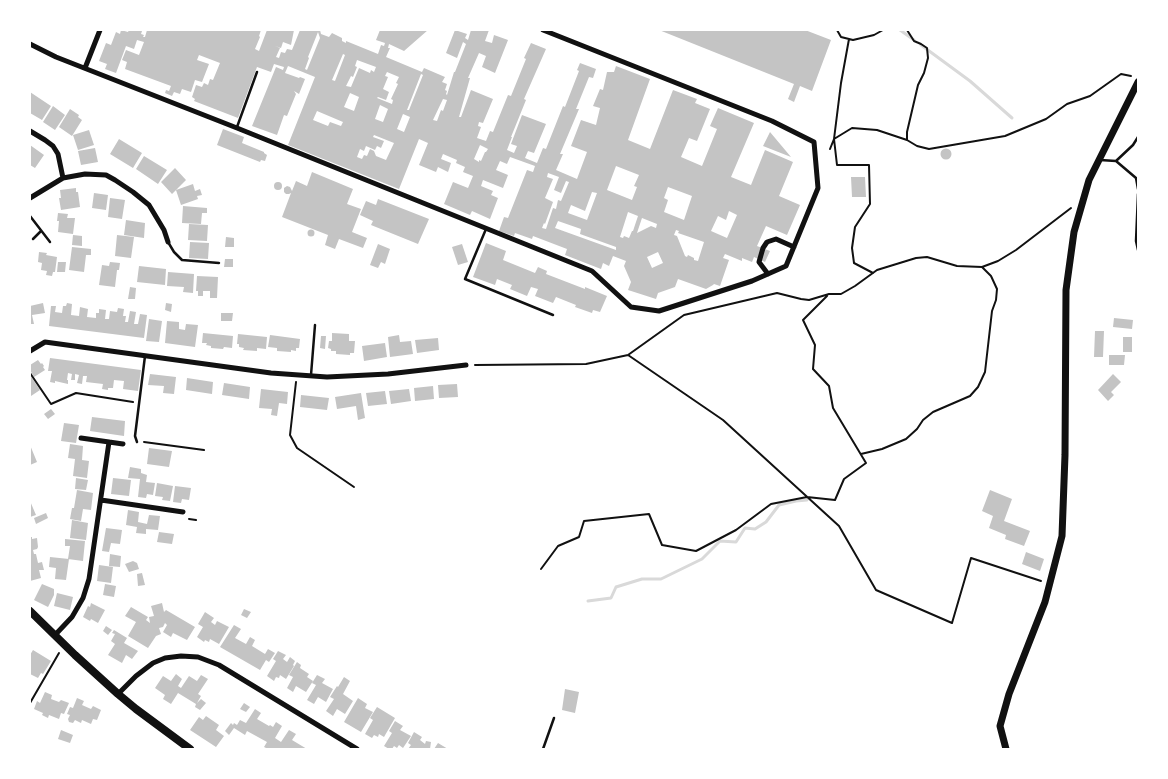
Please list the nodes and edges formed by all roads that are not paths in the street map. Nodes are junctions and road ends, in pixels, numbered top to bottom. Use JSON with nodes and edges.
{"nodes":[{"id":1,"x":100,"y":30,"type":"edge"},
{"id":2,"x":543,"y":30,"type":"edge"},
{"id":3,"x":558,"y":33,"type":"edge"},
{"id":4,"x":30,"y":44,"type":"edge"},
{"id":5,"x":85,"y":68,"type":"junction"},
{"id":6,"x":258,"y":72,"type":"dead end"},
{"id":7,"x":1138,"y":82,"type":"edge"},
{"id":8,"x":236,"y":128,"type":"junction"},
{"id":9,"x":30,"y":131,"type":"edge"},
{"id":10,"x":1138,"y":137,"type":"edge"},
{"id":11,"x":1099,"y":160,"type":"junction"},
{"id":12,"x":1116,"y":161,"type":"junction"},
{"id":13,"x":63,"y":178,"type":"junction"},
{"id":14,"x":1138,"y":189,"type":"edge"},
{"id":15,"x":1138,"y":194,"type":"edge"},
{"id":16,"x":30,"y":198,"type":"edge"},
{"id":17,"x":30,"y":216,"type":"edge"},
{"id":18,"x":1137,"y":222,"type":"edge"},
{"id":19,"x":486,"y":229,"type":"junction"},
{"id":20,"x":41,"y":231,"type":"junction"},
{"id":21,"x":33,"y":239,"type":"dead end"},
{"id":22,"x":50,"y":242,"type":"dead end"},
{"id":23,"x":168,"y":242,"type":"joint"},
{"id":24,"x":794,"y":246,"type":"junction"},
{"id":25,"x":1138,"y":250,"type":"edge"},
{"id":26,"x":219,"y":263,"type":"dead end"},
{"id":27,"x":768,"y":274,"type":"junction"},
{"id":28,"x":553,"y":315,"type":"dead end"},
{"id":29,"x":315,"y":325,"type":"dead end"},
{"id":30,"x":30,"y":351,"type":"edge"},
{"id":31,"x":145,"y":356,"type":"junction"},
{"id":32,"x":466,"y":365,"type":"road end"},
{"id":33,"x":311,"y":376,"type":"junction"},
{"id":34,"x":81,"y":438,"type":"dead end"},
{"id":35,"x":109,"y":442,"type":"junction"},
{"id":36,"x":137,"y":442,"type":"road end"},
{"id":37,"x":123,"y":444,"type":"dead end"},
{"id":38,"x":101,"y":500,"type":"junction"},
{"id":39,"x":183,"y":512,"type":"dead end"},
{"id":40,"x":30,"y":611,"type":"edge"},
{"id":41,"x":55,"y":635,"type":"junction"},
{"id":42,"x":118,"y":694,"type":"junction"},
{"id":43,"x":554,"y":718,"type":"dead end"},
{"id":44,"x":190,"y":749,"type":"edge"},
{"id":45,"x":357,"y":749,"type":"edge"},
{"id":46,"x":543,"y":749,"type":"edge"},
{"id":47,"x":1006,"y":749,"type":"edge"}],
"edges":[{"from":1,"to":5,"type":"street"},
{"from":2,"to":3,"type":"street"},
{"from":3,"to":24,"type":"street"},
{"from":4,"to":5,"type":"street"},
{"from":5,"to":8,"type":"street"},
{"from":6,"to":8,"type":"lane"},
{"from":7,"to":11,"type":"street"},
{"from":8,"to":19,"type":"street"},
{"from":9,"to":13,"type":"street"},
{"from":10,"to":12,"type":"lane"},
{"from":11,"to":12,"type":"lane"},
{"from":11,"to":47,"type":"street"},
{"from":12,"to":14,"type":"lane"},
{"from":13,"to":16,"type":"street"},
{"from":13,"to":23,"type":"street"},
{"from":15,"to":18,"type":"lane"},
{"from":17,"to":20,"type":"lane"},
{"from":18,"to":25,"type":"lane"},
{"from":19,"to":27,"type":"street"},
{"from":19,"to":28,"type":"lane"},
{"from":20,"to":21,"type":"lane"},
{"from":20,"to":22,"type":"lane"},
{"from":23,"to":26,"type":"lane"},
{"from":24,"to":27,"type":"street"},
{"from":24,"to":27,"type":"street"},
{"from":29,"to":33,"type":"lane"},
{"from":30,"to":31,"type":"street"},
{"from":31,"to":33,"type":"street"},
{"from":31,"to":36,"type":"lane"},
{"from":32,"to":33,"type":"street"},
{"from":34,"to":35,"type":"street"},
{"from":35,"to":37,"type":"street"},
{"from":35,"to":38,"type":"street"},
{"from":38,"to":39,"type":"street"},
{"from":38,"to":41,"type":"street"},
{"from":40,"to":41,"type":"main road"},
{"from":41,"to":42,"type":"main road"},
{"from":42,"to":44,"type":"main road"},
{"from":42,"to":45,"type":"street"},
{"from":43,"to":46,"type":"lane"}]}
